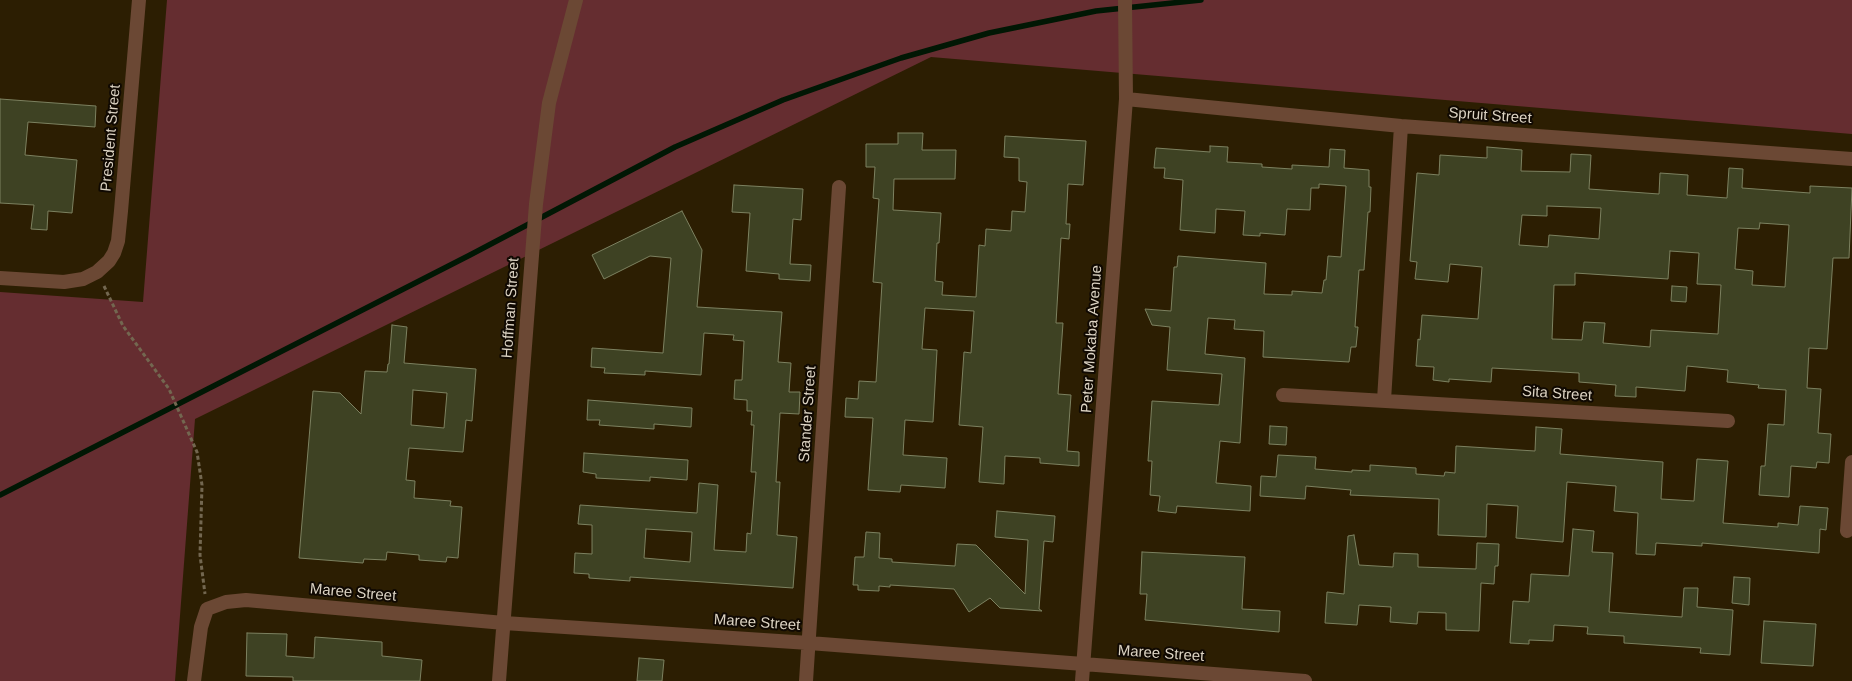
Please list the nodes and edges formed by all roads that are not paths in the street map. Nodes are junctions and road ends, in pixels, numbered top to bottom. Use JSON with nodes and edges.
{"nodes":[{"id":1,"x":138,"y":0,"type":"edge"},
{"id":2,"x":576,"y":0,"type":"edge"},
{"id":3,"x":1125,"y":0,"type":"edge"},
{"id":4,"x":1126,"y":98,"type":"junction"},
{"id":5,"x":1401,"y":126,"type":"junction"},
{"id":6,"x":1852,"y":159,"type":"edge"},
{"id":7,"x":839,"y":187,"type":"dead end"},
{"id":8,"x":0,"y":278,"type":"edge"},
{"id":9,"x":1283,"y":395,"type":"dead end"},
{"id":10,"x":1384,"y":400,"type":"junction"},
{"id":11,"x":1728,"y":421,"type":"dead end"},
{"id":12,"x":1852,"y":462,"type":"edge"},
{"id":13,"x":1847,"y":531,"type":"dead end"},
{"id":14,"x":504,"y":623,"type":"junction"},
{"id":15,"x":809,"y":643,"type":"junction"},
{"id":16,"x":1084,"y":665,"type":"junction"},
{"id":17,"x":194,"y":681,"type":"edge"},
{"id":18,"x":499,"y":681,"type":"edge"},
{"id":19,"x":806,"y":681,"type":"edge"},
{"id":20,"x":1082,"y":681,"type":"edge"},
{"id":21,"x":1305,"y":681,"type":"edge"}],
"edges":[{"from":1,"to":8,"type":"street","name":"President Street"},
{"from":2,"to":14,"type":"street","name":"Hoffman Street"},
{"from":3,"to":4,"type":"street","name":"Peter Mokaba Avenue"},
{"from":4,"to":5,"type":"street","name":"Spruit Street"},
{"from":4,"to":16,"type":"street","name":"Peter Mokaba Avenue"},
{"from":5,"to":6,"type":"street","name":"Spruit Street"},
{"from":5,"to":10,"type":"street"},
{"from":7,"to":15,"type":"street","name":"Stander Street"},
{"from":9,"to":10,"type":"street","name":"Sita Street"},
{"from":10,"to":11,"type":"street","name":"Sita Street"},
{"from":12,"to":13,"type":"street"},
{"from":14,"to":15,"type":"street","name":"Maree Street"},
{"from":14,"to":17,"type":"street","name":"Maree Street"},
{"from":14,"to":18,"type":"street","name":"Hoffman Street"},
{"from":15,"to":16,"type":"street","name":"Maree Street"},
{"from":15,"to":19,"type":"street","name":"Stander Street"},
{"from":16,"to":20,"type":"street","name":"Peter Mokaba Avenue"},
{"from":16,"to":21,"type":"street","name":"Maree Street"}]}
